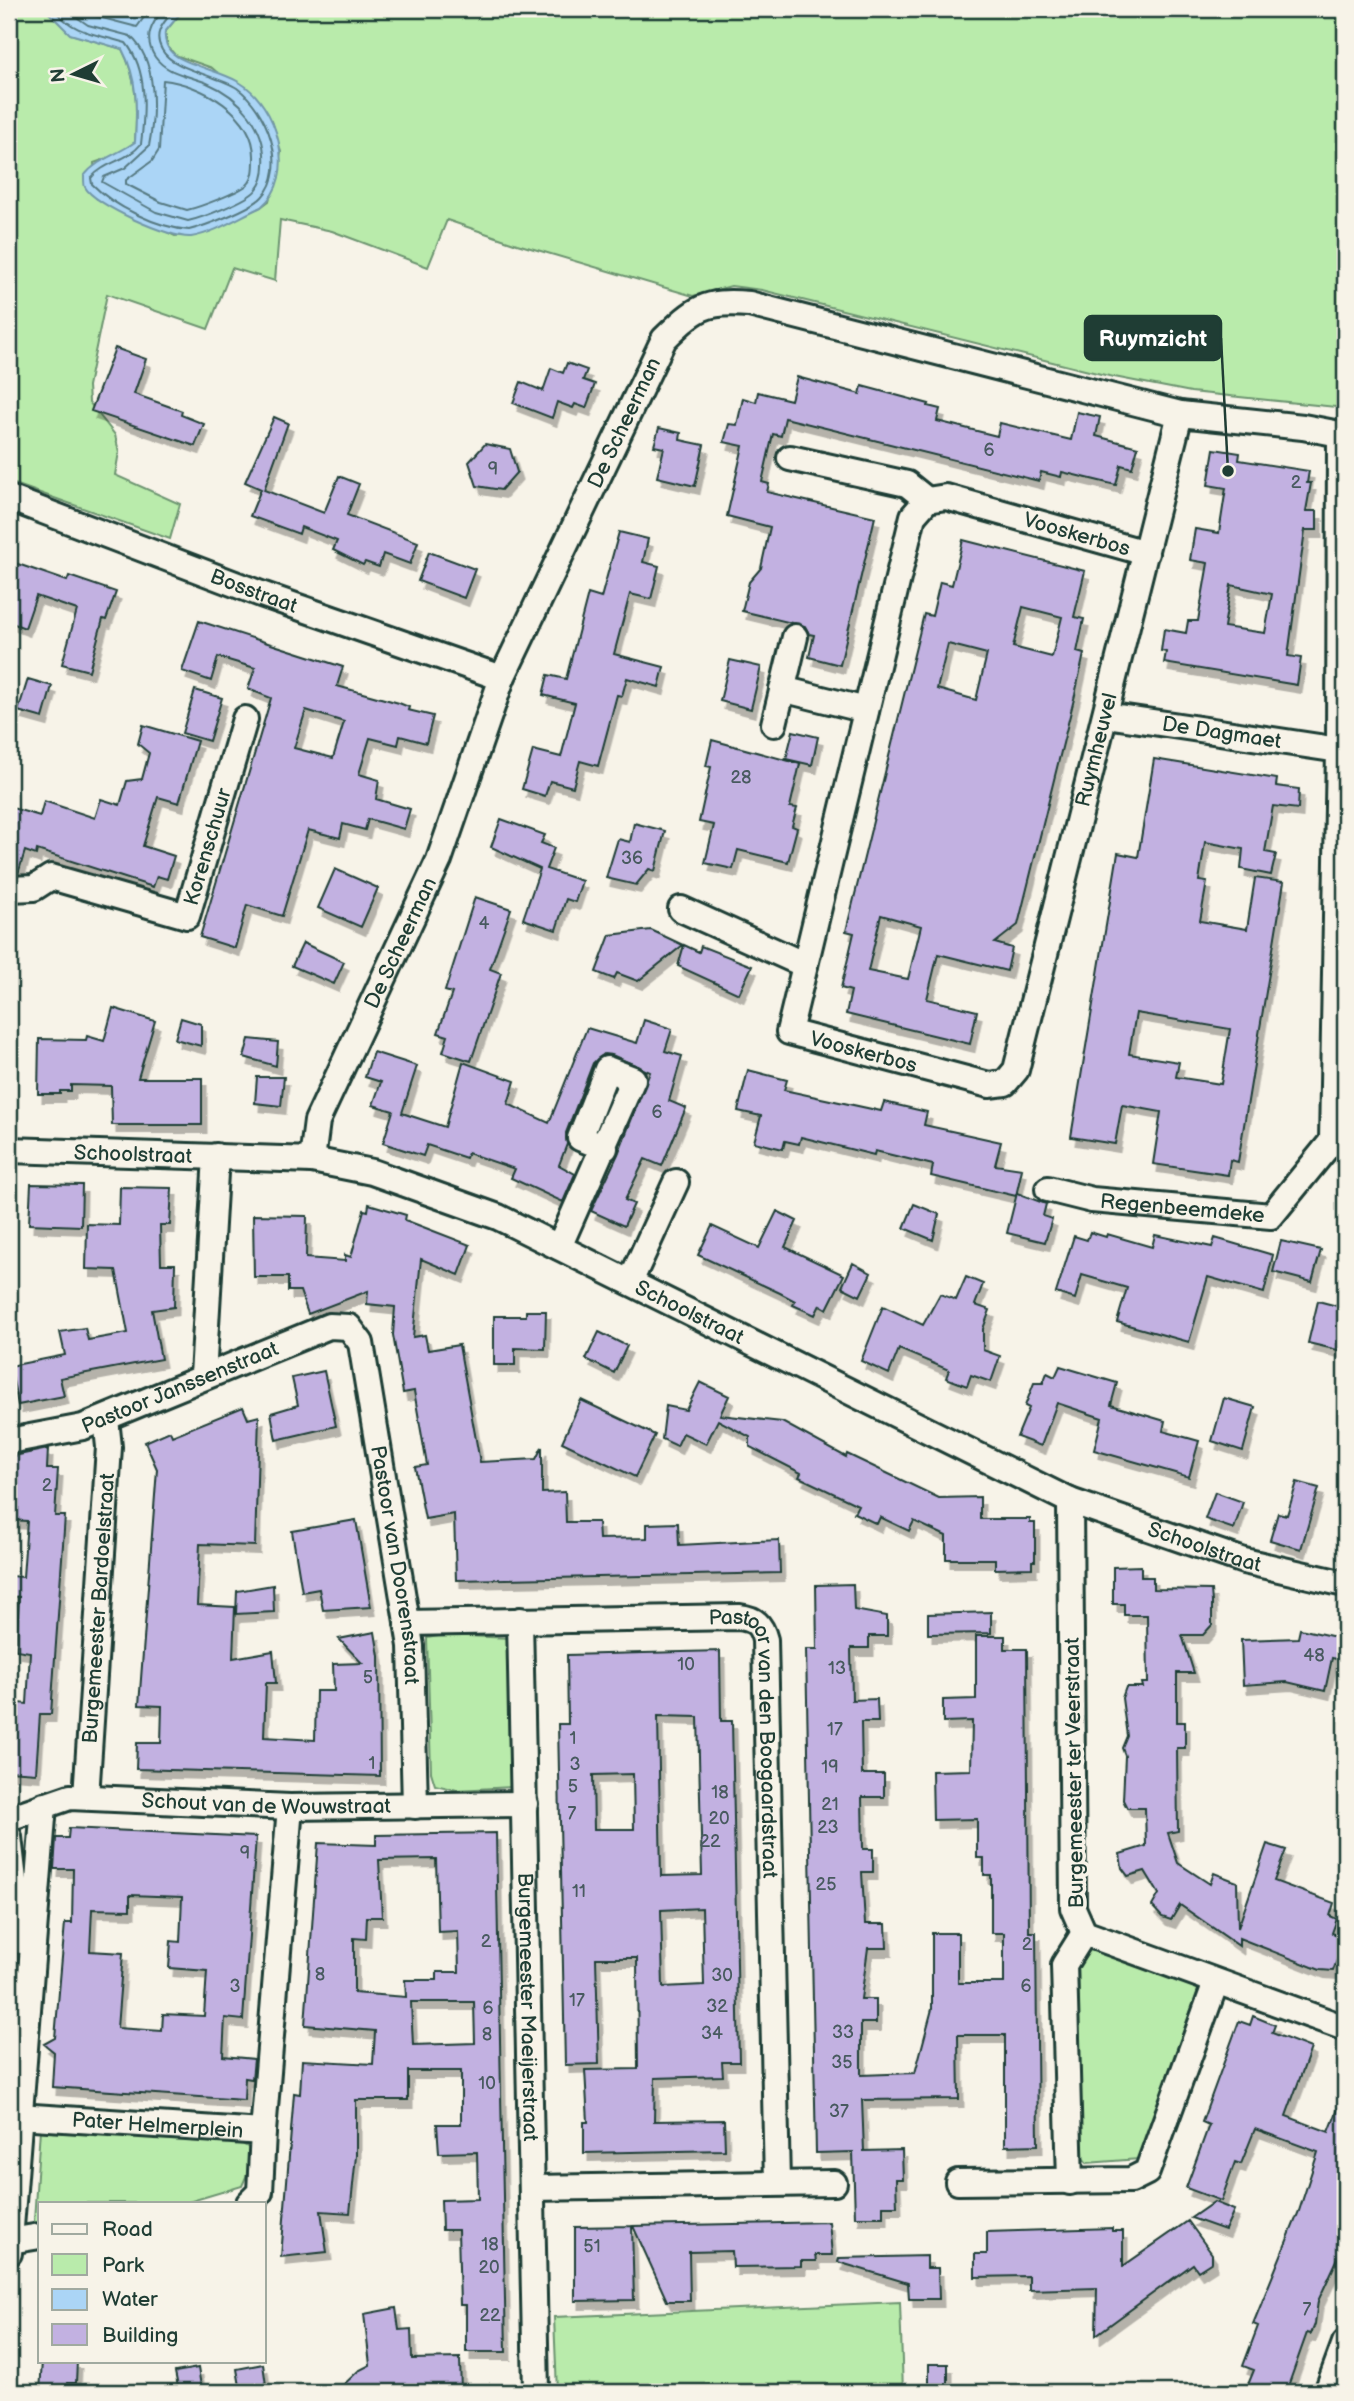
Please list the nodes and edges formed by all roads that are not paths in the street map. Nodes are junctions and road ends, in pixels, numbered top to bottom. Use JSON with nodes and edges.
{"nodes":[{"id":1,"x":1180,"y":414,"type":"junction"},
{"id":2,"x":1342,"y":435,"type":"edge"},
{"id":3,"x":790,"y":458,"type":"dead end"},
{"id":4,"x":9,"y":498,"type":"edge"},
{"id":5,"x":928,"y":500,"type":"junction"},
{"id":6,"x":1146,"y":553,"type":"junction"},
{"id":7,"x":1342,"y":581,"type":"edge"},
{"id":8,"x":795,"y":637,"type":"dead end"},
{"id":9,"x":502,"y":678,"type":"junction"},
{"id":10,"x":782,"y":689,"type":"junction"},
{"id":11,"x":866,"y":710,"type":"junction"},
{"id":12,"x":1106,"y":715,"type":"junction"},
{"id":13,"x":245,"y":719,"type":"dead end"},
{"id":14,"x":774,"y":724,"type":"dead end"},
{"id":15,"x":1339,"y":750,"type":"junction"},
{"id":16,"x":9,"y":888,"type":"edge"},
{"id":17,"x":681,"y":909,"type":"dead end"},
{"id":18,"x":805,"y":965,"type":"junction"},
{"id":19,"x":1005,"y":1083,"type":"joint"},
{"id":20,"x":1339,"y":1142,"type":"edge"},
{"id":21,"x":606,"y":1148,"type":"dead end"},
{"id":22,"x":9,"y":1150,"type":"edge"},
{"id":23,"x":216,"y":1156,"type":"junction"},
{"id":24,"x":312,"y":1160,"type":"junction"},
{"id":25,"x":676,"y":1182,"type":"dead end"},
{"id":26,"x":1048,"y":1189,"type":"dead end"},
{"id":27,"x":559,"y":1248,"type":"junction"},
{"id":28,"x":630,"y":1282,"type":"junction"},
{"id":29,"x":349,"y":1327,"type":"joint"},
{"id":30,"x":203,"y":1376,"type":"junction"},
{"id":31,"x":106,"y":1419,"type":"junction"},
{"id":32,"x":9,"y":1441,"type":"edge"},
{"id":33,"x":1070,"y":1501,"type":"junction"},
{"id":34,"x":1345,"y":1584,"type":"edge"},
{"id":35,"x":520,"y":1620,"type":"junction"},
{"id":36,"x":407,"y":1623,"type":"junction"},
{"id":37,"x":86,"y":1797,"type":"junction"},
{"id":38,"x":526,"y":1804,"type":"junction"},
{"id":39,"x":44,"y":1805,"type":"junction"},
{"id":40,"x":415,"y":1805,"type":"junction"},
{"id":41,"x":290,"y":1807,"type":"junction"},
{"id":42,"x":9,"y":1818,"type":"edge"},
{"id":43,"x":9,"y":1837,"type":"edge"},
{"id":44,"x":1084,"y":1933,"type":"junction"},
{"id":45,"x":1216,"y":1982,"type":"junction"},
{"id":46,"x":27,"y":1994,"type":"junction"},
{"id":47,"x":1345,"y":2028,"type":"edge"},
{"id":48,"x":18,"y":2116,"type":"junction"},
{"id":49,"x":263,"y":2132,"type":"junction"},
{"id":50,"x":834,"y":2182,"type":"dead end"},
{"id":51,"x":958,"y":2182,"type":"dead end"},
{"id":52,"x":1070,"y":2182,"type":"junction"},
{"id":53,"x":776,"y":2183,"type":"junction"},
{"id":54,"x":532,"y":2188,"type":"junction"},
{"id":55,"x":250,"y":2202,"type":"edge"},
{"id":56,"x":38,"y":2236,"type":"edge"},
{"id":57,"x":10,"y":2241,"type":"edge"},
{"id":58,"x":9,"y":2253,"type":"edge"},
{"id":59,"x":1345,"y":2343,"type":"edge"},
{"id":60,"x":536,"y":2392,"type":"edge"},
{"id":61,"x":1327,"y":2392,"type":"edge"}],
"edges":[{"from":1,"to":2,"type":"street","name":"De Scheerman"},
{"from":1,"to":6,"type":"street","name":"Ruymheuvel"},
{"from":1,"to":9,"type":"street","name":"De Scheerman"},
{"from":2,"to":7,"type":"street","name":"Regenbeemdeke"},
{"from":3,"to":5,"type":"street","name":"Vooskerbos"},
{"from":4,"to":9,"type":"street","name":"Bosstraat"},
{"from":5,"to":6,"type":"street","name":"Vooskerbos"},
{"from":5,"to":11,"type":"street","name":"Vooskerbos"},
{"from":6,"to":12,"type":"street","name":"Ruymheuvel"},
{"from":7,"to":15,"type":"street","name":"Regenbeemdeke"},
{"from":8,"to":10,"type":"street"},
{"from":9,"to":24,"type":"street","name":"De Scheerman"},
{"from":10,"to":11,"type":"street"},
{"from":10,"to":14,"type":"street"},
{"from":11,"to":18,"type":"street","name":"Vooskerbos"},
{"from":12,"to":15,"type":"street","name":"De Dagmaet"},
{"from":12,"to":19,"type":"street","name":"Ruymheuvel"},
{"from":13,"to":16,"type":"street","name":"Korenschuur"},
{"from":15,"to":20,"type":"street","name":"Regenbeemdeke"},
{"from":17,"to":18,"type":"street"},
{"from":18,"to":19,"type":"street","name":"Vooskerbos"},
{"from":20,"to":26,"type":"street","name":"Regenbeemdeke"},
{"from":21,"to":27,"type":"street"},
{"from":22,"to":23,"type":"street","name":"Schoolstraat"},
{"from":23,"to":24,"type":"street","name":"Schoolstraat"},
{"from":23,"to":30,"type":"street"},
{"from":24,"to":27,"type":"street","name":"Schoolstraat"},
{"from":25,"to":28,"type":"street"},
{"from":27,"to":28,"type":"street","name":"Schoolstraat"},
{"from":28,"to":33,"type":"street","name":"Schoolstraat"},
{"from":29,"to":30,"type":"street","name":"Pastoor Janssenstraat"},
{"from":29,"to":36,"type":"street","name":"Pastoor van Doorenstraat"},
{"from":30,"to":31,"type":"street","name":"Pastoor Janssenstraat"},
{"from":31,"to":32,"type":"street","name":"Pastoor Janssenstraat"},
{"from":31,"to":37,"type":"street","name":"Burgemeester Bardoelstraat"},
{"from":33,"to":34,"type":"street","name":"Schoolstraat"},
{"from":33,"to":44,"type":"street","name":"Burgemeester ter Veerstraat"},
{"from":35,"to":36,"type":"street","name":"Pastoor van den Boogaardstraat"},
{"from":35,"to":38,"type":"street","name":"Burgemeester Maeijerstraat"},
{"from":35,"to":53,"type":"street","name":"Pastoor van den Boogaardstraat"},
{"from":36,"to":40,"type":"street","name":"Pastoor van Doorenstraat"},
{"from":37,"to":39,"type":"street","name":"Schout van de Wouwstraat"},
{"from":37,"to":41,"type":"street","name":"Schout van de Wouwstraat"},
{"from":38,"to":40,"type":"street","name":"Schout van de Wouwstraat"},
{"from":38,"to":54,"type":"street","name":"Burgemeester Maeijerstraat"},
{"from":39,"to":42,"type":"street","name":"Schout van de Wouwstraat"},
{"from":39,"to":46,"type":"street"},
{"from":40,"to":41,"type":"street","name":"Schout van de Wouwstraat"},
{"from":41,"to":49,"type":"street"},
{"from":43,"to":46,"type":"street"},
{"from":44,"to":45,"type":"street","name":"Burgemeester ter Veerstraat"},
{"from":44,"to":52,"type":"street"},
{"from":45,"to":47,"type":"street","name":"Burgemeester ter Veerstraat"},
{"from":45,"to":52,"type":"street"},
{"from":46,"to":48,"type":"street"},
{"from":48,"to":49,"type":"street","name":"Pater Helmerplein"},
{"from":48,"to":57,"type":"street"},
{"from":49,"to":55,"type":"street","name":"Pater Helmerplein"},
{"from":50,"to":53,"type":"street"},
{"from":51,"to":52,"type":"street"},
{"from":53,"to":54,"type":"street"},
{"from":54,"to":60,"type":"street","name":"Burgemeester Maeijerstraat"},
{"from":56,"to":57,"type":"street"},
{"from":57,"to":58,"type":"street"},
{"from":59,"to":61,"type":"street"}]}
